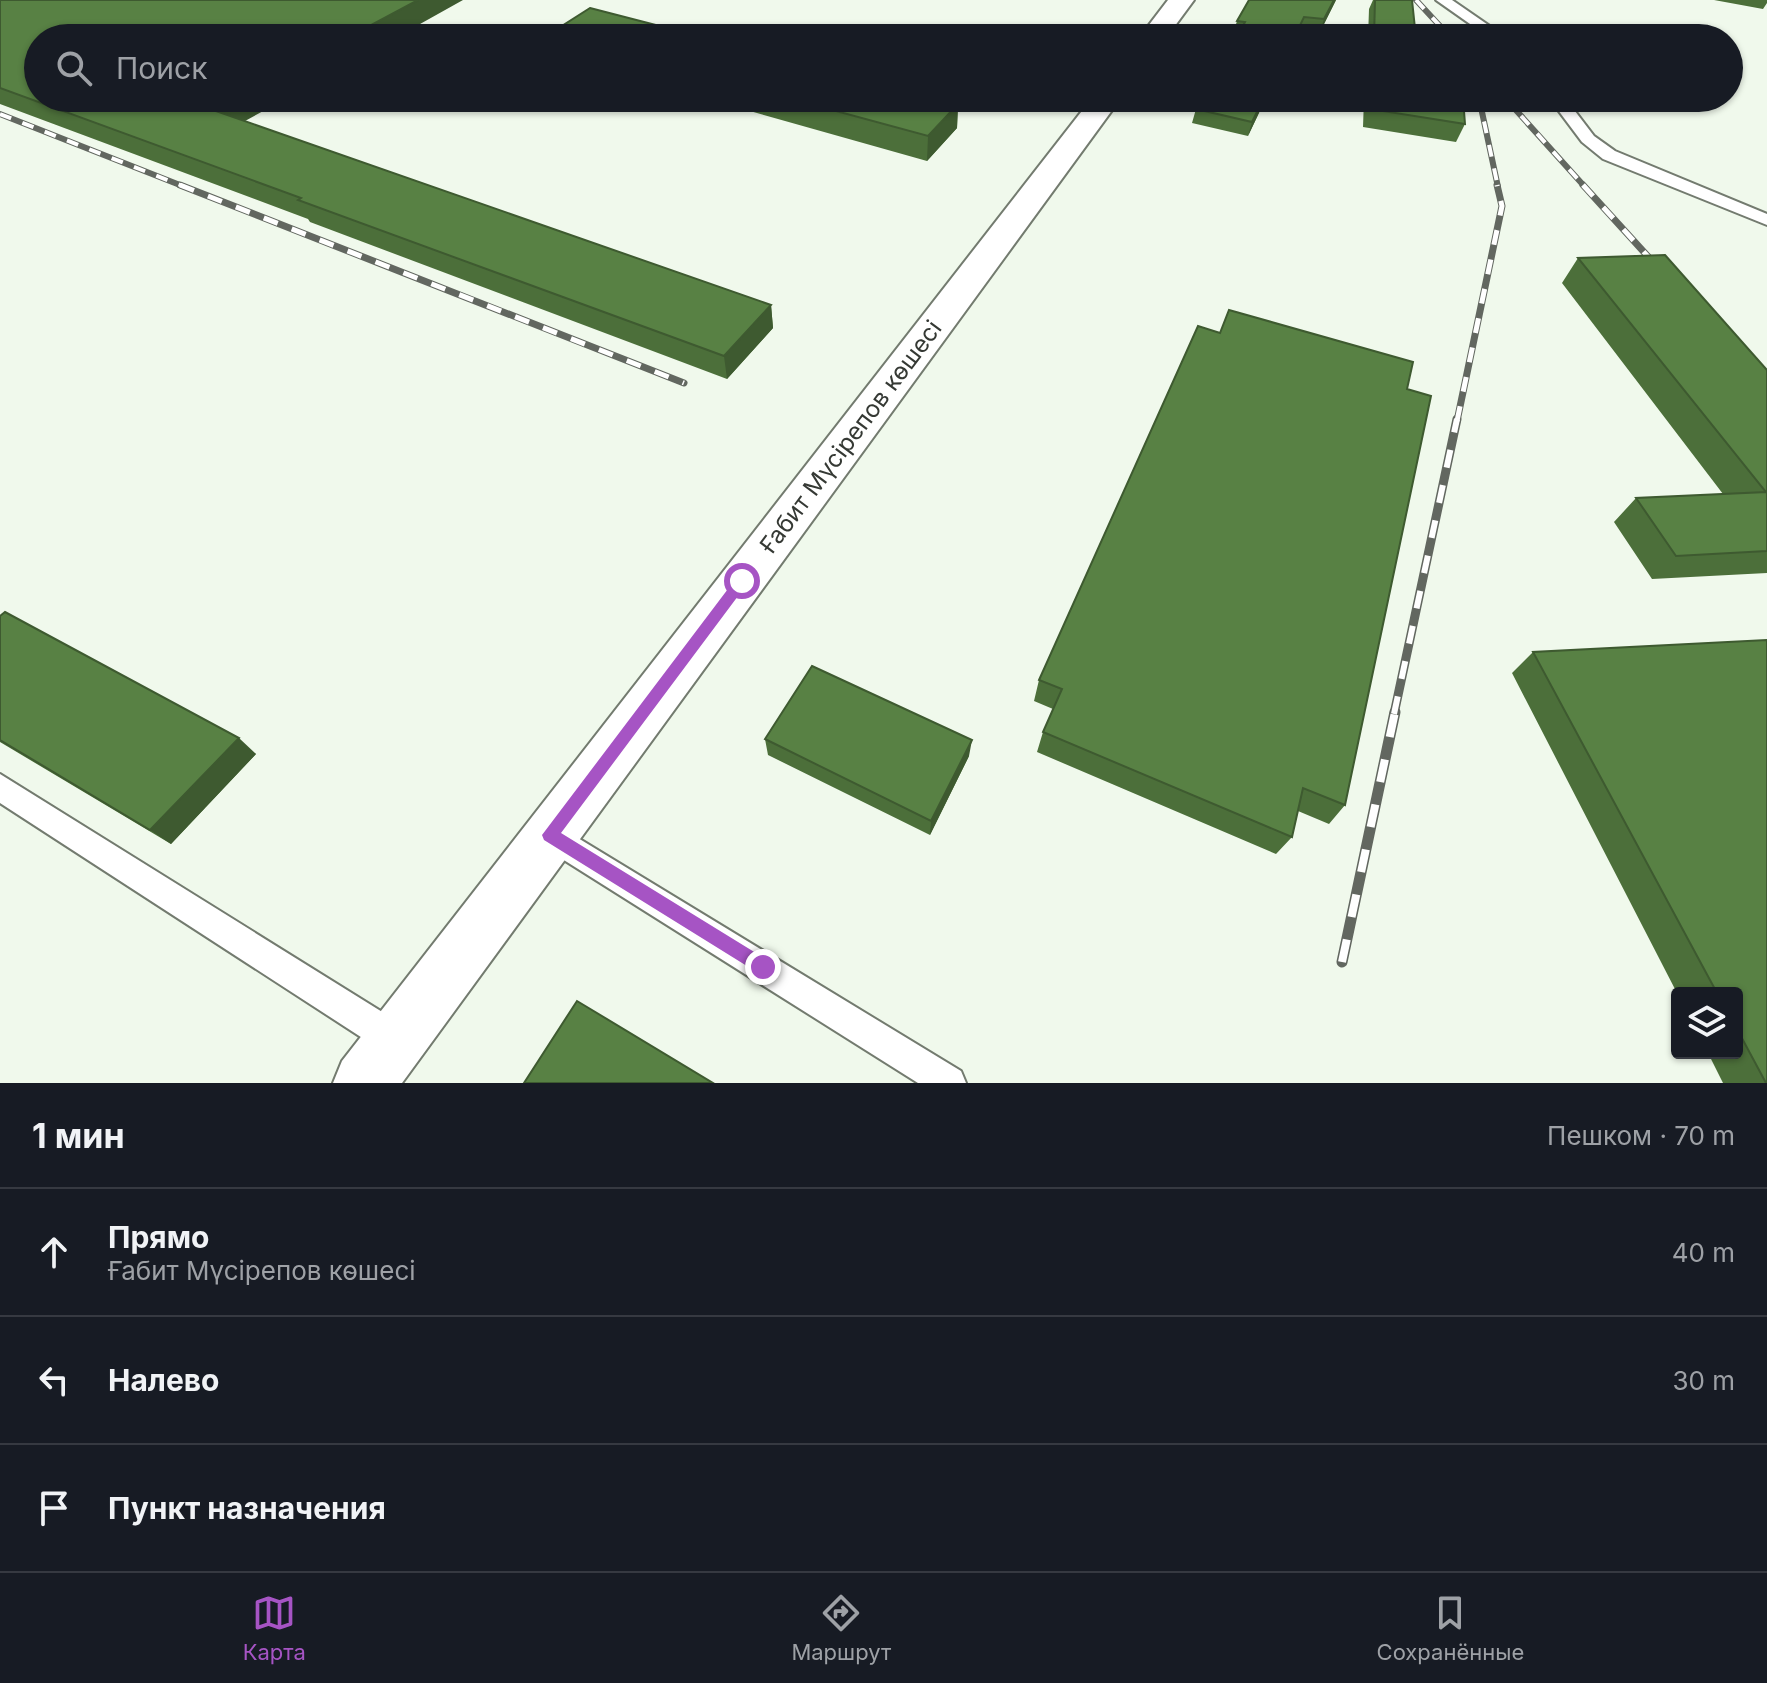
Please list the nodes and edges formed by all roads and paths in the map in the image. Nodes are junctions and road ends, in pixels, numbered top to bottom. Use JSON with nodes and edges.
{"nodes":[{"id":1,"x":1181,"y":0,"type":"edge"},
{"id":2,"x":1443,"y":0,"type":"edge"},
{"id":3,"x":1163,"y":24,"type":"edge"},
{"id":4,"x":1479,"y":24,"type":"edge"},
{"id":5,"x":1096,"y":112,"type":"edge"},
{"id":6,"x":1568,"y":112,"type":"edge"},
{"id":7,"x":1767,"y":220,"type":"edge"},
{"id":8,"x":0,"y":787,"type":"edge"},
{"id":9,"x":550,"y":835,"type":"junction"},
{"id":10,"x":396,"y":1040,"type":"junction"},
{"id":11,"x":364,"y":1083,"type":"edge"},
{"id":12,"x":949,"y":1083,"type":"edge"}],
"edges":[{"from":1,"to":3,"type":"main road"},
{"from":2,"to":4,"type":"lane"},
{"from":5,"to":9,"type":"main road","name":"Ғабит Мүсірепов көшесі"},
{"from":6,"to":7,"type":"lane"},
{"from":8,"to":10,"type":"lane"},
{"from":9,"to":10,"type":"main road","name":"Ғабит Мүсірепов көшесі"},
{"from":9,"to":12,"type":"lane"},
{"from":10,"to":11,"type":"main road","name":"Ғабит Мүсірепов көшесі"}]}
